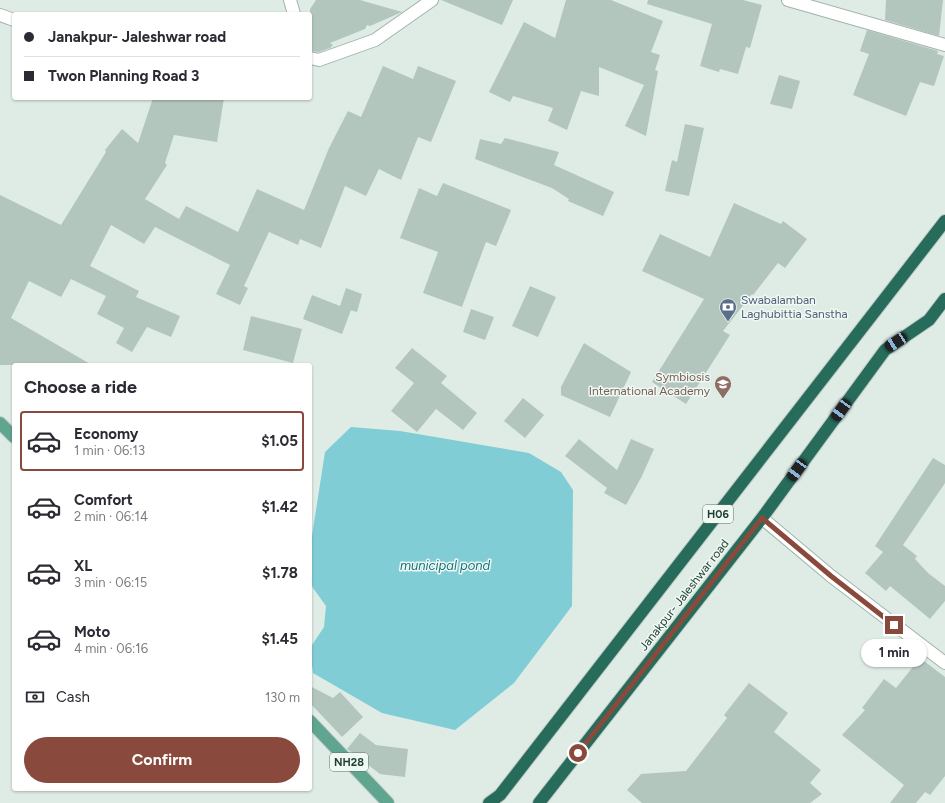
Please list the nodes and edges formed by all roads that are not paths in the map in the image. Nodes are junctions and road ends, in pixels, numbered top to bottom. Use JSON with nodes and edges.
{"nodes":[{"id":1,"x":290,"y":0,"type":"edge"},
{"id":2,"x":432,"y":0,"type":"edge"},
{"id":3,"x":788,"y":0,"type":"edge"},
{"id":4,"x":293,"y":12,"type":"edge"},
{"id":5,"x":0,"y":15,"type":"edge"},
{"id":6,"x":12,"y":19,"type":"edge"},
{"id":7,"x":945,"y":45,"type":"edge"},
{"id":8,"x":312,"y":58,"type":"edge"},
{"id":9,"x":945,"y":221,"type":"edge"},
{"id":10,"x":945,"y":299,"type":"edge"},
{"id":11,"x":0,"y":423,"type":"edge"},
{"id":12,"x":12,"y":435,"type":"edge"},
{"id":13,"x":762,"y":518,"type":"junction"},
{"id":14,"x":945,"y":663,"type":"edge"},
{"id":15,"x":312,"y":723,"type":"edge"},
{"id":16,"x":388,"y":803,"type":"edge"},
{"id":17,"x":489,"y":803,"type":"edge"},
{"id":18,"x":539,"y":803,"type":"edge"}],
"edges":[{"from":1,"to":4,"type":"street"},
{"from":2,"to":8,"type":"street"},
{"from":3,"to":7,"type":"street"},
{"from":5,"to":6,"type":"street"},
{"from":9,"to":17,"type":"highway","number":"H06"},
{"from":10,"to":13,"type":"highway","name":"Janakpur- Jaleshwar road"},
{"from":11,"to":12,"type":"main road"},
{"from":13,"to":14,"type":"street"},
{"from":13,"to":18,"type":"highway","name":"Janakpur- Jaleshwar road"},
{"from":15,"to":16,"type":"main road","number":"NH28"}]}
